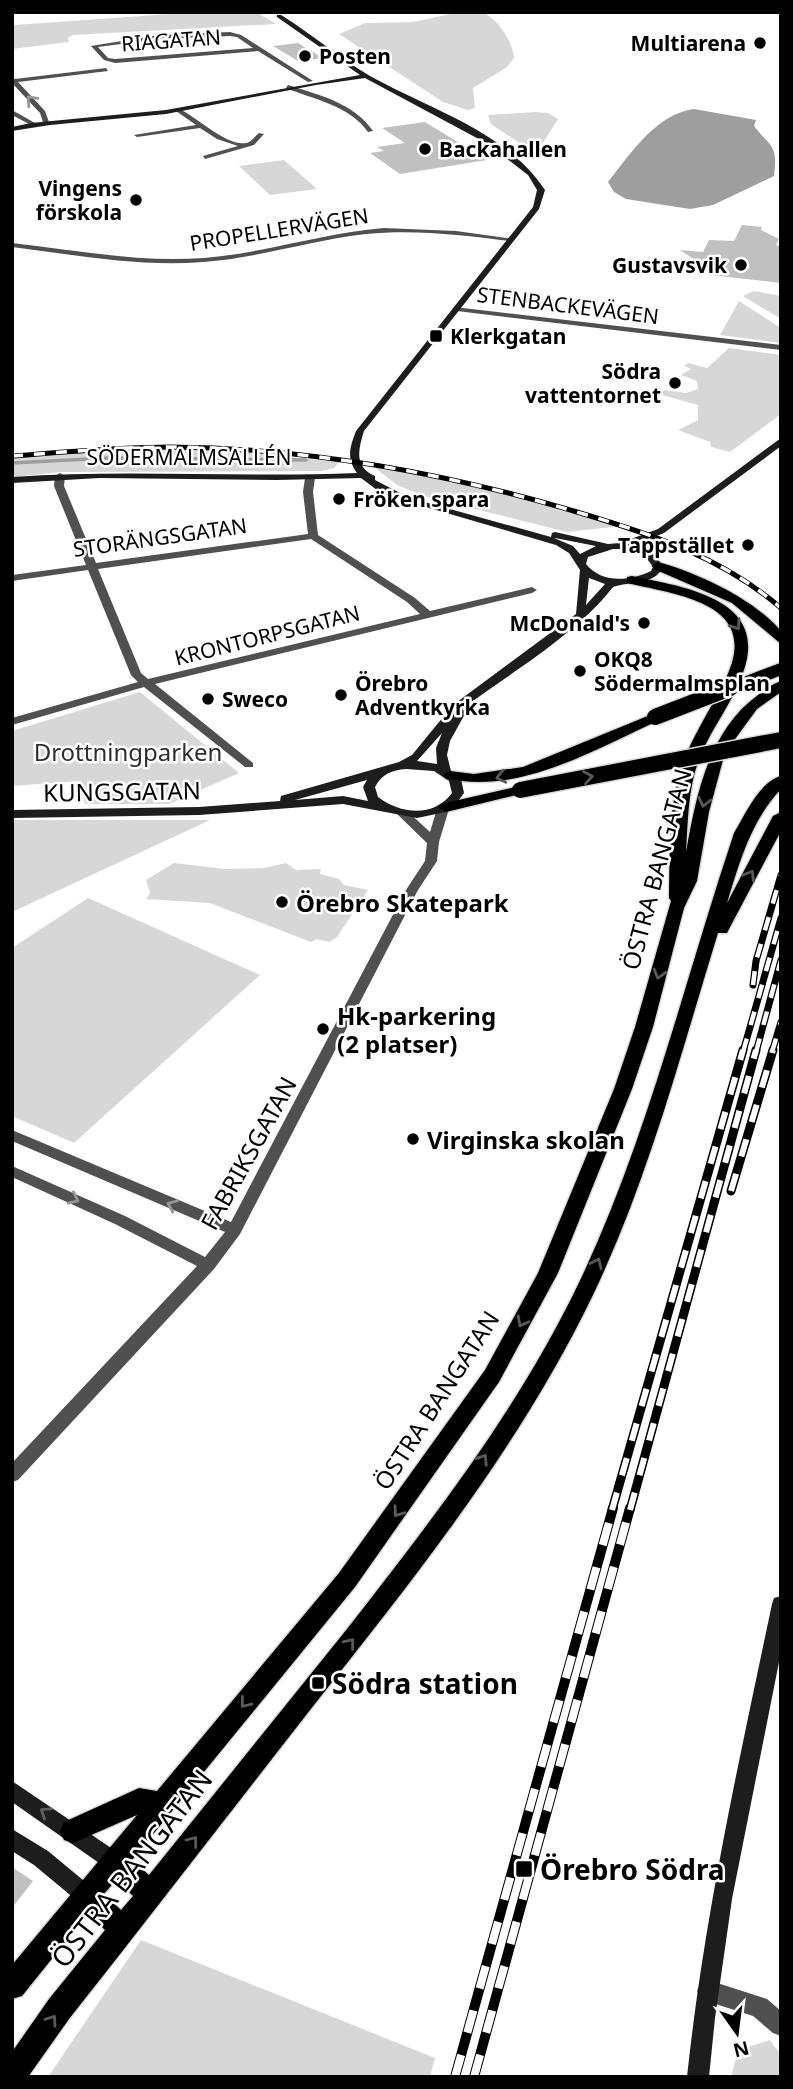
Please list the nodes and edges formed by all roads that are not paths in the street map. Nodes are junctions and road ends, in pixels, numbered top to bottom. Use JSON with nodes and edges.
{"nodes":[{"id":1,"x":276,"y":14,"type":"edge"},
{"id":2,"x":306,"y":33,"type":"junction"},
{"id":3,"x":258,"y":49,"type":"junction"},
{"id":4,"x":106,"y":70,"type":"dead end"},
{"id":5,"x":369,"y":73,"type":"junction"},
{"id":6,"x":13,"y":81,"type":"edge"},
{"id":7,"x":312,"y":82,"type":"junction"},
{"id":8,"x":288,"y":88,"type":"junction"},
{"id":9,"x":178,"y":110,"type":"junction"},
{"id":10,"x":12,"y":112,"type":"edge"},
{"id":11,"x":442,"y":116,"type":"junction"},
{"id":12,"x":52,"y":124,"type":"junction"},
{"id":13,"x":31,"y":126,"type":"junction"},
{"id":14,"x":202,"y":126,"type":"junction"},
{"id":15,"x":12,"y":129,"type":"edge"},
{"id":16,"x":261,"y":134,"type":"dead end"},
{"id":17,"x":380,"y":134,"type":"dead end"},
{"id":18,"x":137,"y":135,"type":"dead end"},
{"id":19,"x":245,"y":146,"type":"junction"},
{"id":20,"x":205,"y":157,"type":"dead end"},
{"id":21,"x":510,"y":239,"type":"junction"},
{"id":22,"x":12,"y":245,"type":"edge"},
{"id":23,"x":457,"y":309,"type":"junction"},
{"id":24,"x":781,"y":348,"type":"edge"},
{"id":25,"x":781,"y":441,"type":"edge"},
{"id":26,"x":365,"y":475,"type":"junction"},
{"id":27,"x":60,"y":476,"type":"junction"},
{"id":28,"x":310,"y":478,"type":"junction"},
{"id":29,"x":12,"y":480,"type":"edge"},
{"id":30,"x":509,"y":526,"type":"junction"},
{"id":31,"x":661,"y":531,"type":"junction"},
{"id":32,"x":313,"y":536,"type":"junction"},
{"id":33,"x":616,"y":546,"type":"junction"},
{"id":34,"x":656,"y":562,"type":"junction"},
{"id":35,"x":92,"y":566,"type":"junction"},
{"id":36,"x":583,"y":567,"type":"junction"},
{"id":37,"x":12,"y":578,"type":"edge"},
{"id":38,"x":626,"y":581,"type":"junction"},
{"id":39,"x":532,"y":590,"type":"dead end"},
{"id":40,"x":580,"y":612,"type":"junction"},
{"id":41,"x":428,"y":615,"type":"junction"},
{"id":42,"x":781,"y":640,"type":"edge"},
{"id":43,"x":781,"y":669,"type":"edge"},
{"id":44,"x":143,"y":684,"type":"junction"},
{"id":45,"x":781,"y":685,"type":"edge"},
{"id":46,"x":466,"y":702,"type":"junction"},
{"id":47,"x":12,"y":722,"type":"edge"},
{"id":48,"x":781,"y":740,"type":"edge"},
{"id":49,"x":249,"y":765,"type":"dead end"},
{"id":50,"x":403,"y":765,"type":"junction"},
{"id":51,"x":445,"y":769,"type":"junction"},
{"id":52,"x":380,"y":773,"type":"junction"},
{"id":53,"x":781,"y":780,"type":"edge"},
{"id":54,"x":382,"y":807,"type":"junction"},
{"id":55,"x":444,"y":808,"type":"junction"},
{"id":56,"x":233,"y":810,"type":"junction"},
{"id":57,"x":12,"y":814,"type":"edge"},
{"id":58,"x":403,"y":814,"type":"junction"},
{"id":59,"x":781,"y":816,"type":"edge"},
{"id":60,"x":433,"y":842,"type":"junction"},
{"id":61,"x":676,"y":908,"type":"junction"},
{"id":62,"x":695,"y":978,"type":"junction"},
{"id":63,"x":12,"y":1135,"type":"edge"},
{"id":64,"x":12,"y":1171,"type":"edge"},
{"id":65,"x":235,"y":1230,"type":"junction"},
{"id":66,"x":208,"y":1265,"type":"junction"},
{"id":67,"x":12,"y":1475,"type":"edge"},
{"id":68,"x":781,"y":1604,"type":"edge"},
{"id":69,"x":774,"y":1673,"type":"edge"},
{"id":70,"x":12,"y":1790,"type":"edge"},
{"id":71,"x":164,"y":1804,"type":"junction"},
{"id":72,"x":72,"y":1831,"type":"junction"},
{"id":73,"x":12,"y":1839,"type":"edge"},
{"id":74,"x":116,"y":1863,"type":"junction"},
{"id":75,"x":150,"y":1894,"type":"junction"},
{"id":76,"x":88,"y":1897,"type":"junction"},
{"id":77,"x":123,"y":1929,"type":"junction"},
{"id":78,"x":12,"y":1986,"type":"edge"},
{"id":79,"x":708,"y":1991,"type":"junction"},
{"id":80,"x":781,"y":2025,"type":"edge"},
{"id":81,"x":12,"y":2076,"type":"edge"},
{"id":82,"x":698,"y":2077,"type":"edge"}],
"edges":[{"from":1,"to":2,"type":"street","name":"STENBACKEVÄGEN"},
{"from":2,"to":5,"type":"street","name":"STENBACKEVÄGEN"},
{"from":2,"to":5,"type":"street","name":"STENBACKEVÄGEN"},
{"from":3,"to":3,"type":"street","name":"RIAGATAN"},
{"from":3,"to":7,"type":"street","name":"RIAGATAN"},
{"from":4,"to":6,"type":"street"},
{"from":5,"to":7,"type":"street"},
{"from":5,"to":11,"type":"street","name":"STENBACKEVÄGEN"},
{"from":5,"to":11,"type":"street","name":"STENBACKEVÄGEN"},
{"from":12,"to":6,"type":"street","one_way":true},
{"from":7,"to":8,"type":"street"},
{"from":8,"to":9,"type":"street"},
{"from":8,"to":17,"type":"street"},
{"from":9,"to":12,"type":"street"},
{"from":9,"to":14,"type":"street"},
{"from":10,"to":13,"type":"street"},
{"from":11,"to":21,"type":"street","name":"STENBACKEVÄGEN"},
{"from":12,"to":13,"type":"street"},
{"from":12,"to":13,"type":"street"},
{"from":13,"to":15,"type":"street"},
{"from":14,"to":18,"type":"street"},
{"from":14,"to":19,"type":"street"},
{"from":16,"to":19,"type":"street"},
{"from":19,"to":20,"type":"street"},
{"from":21,"to":22,"type":"street","name":"PROPELLERVÄGEN"},
{"from":21,"to":23,"type":"street","name":"STENBACKEVÄGEN"},
{"from":23,"to":24,"type":"street","name":"STENBACKEVÄGEN"},
{"from":23,"to":26,"type":"street"},
{"from":25,"to":31,"type":"street"},
{"from":26,"to":28,"type":"street","name":"SÖDERMALMSALLÉN"},
{"from":26,"to":30,"type":"street"},
{"from":27,"to":28,"type":"street","name":"SÖDERMALMSALLÉN"},
{"from":27,"to":29,"type":"street","name":"SÖDERMALMSALLÉN"},
{"from":27,"to":35,"type":"street"},
{"from":28,"to":32,"type":"street"},
{"from":30,"to":33,"type":"street"},
{"from":30,"to":36,"type":"street"},
{"from":31,"to":33,"type":"street"},
{"from":31,"to":34,"type":"street"},
{"from":32,"to":35,"type":"street","name":"STORÄNGSGATAN"},
{"from":32,"to":41,"type":"street"},
{"from":33,"to":34,"type":"street"},
{"from":33,"to":36,"type":"street"},
{"from":34,"to":38,"type":"street"},
{"from":34,"to":42,"type":"main road"},
{"from":35,"to":37,"type":"street","name":"STORÄNGSGATAN"},
{"from":35,"to":44,"type":"street"},
{"from":36,"to":38,"type":"street"},
{"from":36,"to":40,"type":"street"},
{"from":38,"to":40,"type":"street"},
{"from":38,"to":61,"type":"main road","one_way":true},
{"from":39,"to":41,"type":"street","name":"KRONTORPSGATAN"},
{"from":40,"to":46,"type":"street"},
{"from":41,"to":44,"type":"street","name":"KRONTORPSGATAN"},
{"from":43,"to":51,"type":"main road","one_way":true,"bridge":true},
{"from":44,"to":47,"type":"street","name":"KRONTORPSGATAN"},
{"from":44,"to":49,"type":"street"},
{"from":45,"to":61,"type":"main road","name":"ÖSTRA BANGATAN","one_way":true},
{"from":46,"to":50,"type":"street"},
{"from":46,"to":51,"type":"street"},
{"from":55,"to":48,"type":"main road","one_way":true,"bridge":true},
{"from":50,"to":51,"type":"street"},
{"from":50,"to":52,"type":"street"},
{"from":51,"to":55,"type":"street"},
{"from":52,"to":54,"type":"street"},
{"from":52,"to":56,"type":"street","name":"KUNGSGATAN"},
{"from":53,"to":62,"type":"main road","name":"ÖSTRA BANGATAN"},
{"from":54,"to":56,"type":"street","name":"KUNGSGATAN"},
{"from":54,"to":58,"type":"street"},
{"from":55,"to":58,"type":"street"},
{"from":55,"to":60,"type":"street","name":"FABRIKSGATAN"},
{"from":56,"to":57,"type":"street","name":"KUNGSGATAN"},
{"from":58,"to":60,"type":"street"},
{"from":62,"to":59,"type":"main road","one_way":true},
{"from":60,"to":65,"type":"street","name":"FABRIKSGATAN"},
{"from":61,"to":71,"type":"main road","name":"ÖSTRA BANGATAN","one_way":true},
{"from":75,"to":62,"type":"main road","name":"ÖSTRA BANGATAN","one_way":true},
{"from":65,"to":63,"type":"street","one_way":true},
{"from":64,"to":66,"type":"street","one_way":true},
{"from":65,"to":66,"type":"street","name":"FABRIKSGATAN"},
{"from":66,"to":67,"type":"street","name":"FABRIKSGATAN"},
{"from":68,"to":69,"type":"street"},
{"from":69,"to":79,"type":"street"},
{"from":72,"to":70,"type":"street","one_way":true},
{"from":71,"to":72,"type":"main road"},
{"from":71,"to":74,"type":"main road","name":"ÖSTRA BANGATAN"},
{"from":72,"to":74,"type":"street"},
{"from":73,"to":76,"type":"street"},
{"from":74,"to":75,"type":"main road"},
{"from":74,"to":76,"type":"main road","name":"ÖSTRA BANGATAN"},
{"from":75,"to":77,"type":"main road","name":"ÖSTRA BANGATAN"},
{"from":76,"to":77,"type":"main road"},
{"from":76,"to":78,"type":"main road","name":"ÖSTRA BANGATAN"},
{"from":81,"to":77,"type":"main road","name":"ÖSTRA BANGATAN","one_way":true},
{"from":79,"to":80,"type":"street"},
{"from":79,"to":82,"type":"street"}]}
